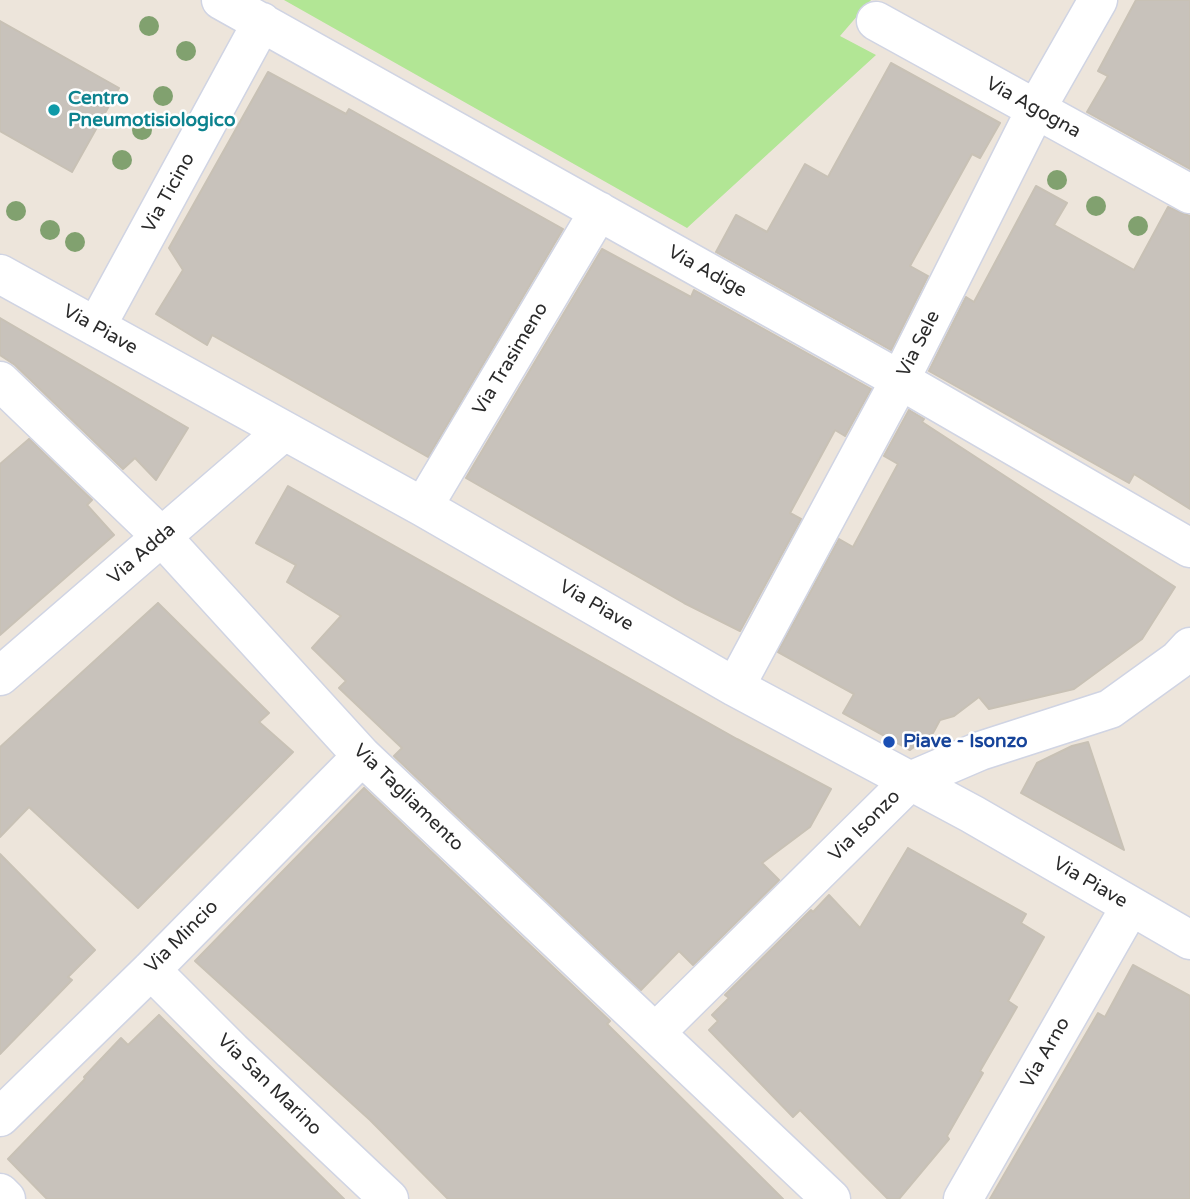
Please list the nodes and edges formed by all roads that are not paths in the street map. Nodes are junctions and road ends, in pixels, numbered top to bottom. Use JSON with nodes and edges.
{"nodes":[{"id":1,"x":222,"y":0,"type":"edge"},
{"id":2,"x":1098,"y":0,"type":"edge"},
{"id":3,"x":876,"y":21,"type":"dead end"},
{"id":4,"x":262,"y":22,"type":"junction"},
{"id":5,"x":1036,"y":109,"type":"junction"},
{"id":6,"x":1190,"y":194,"type":"edge"},
{"id":7,"x":599,"y":211,"type":"junction"},
{"id":8,"x":0,"y":274,"type":"edge"},
{"id":9,"x":96,"y":327,"type":"junction"},
{"id":10,"x":901,"y":380,"type":"junction"},
{"id":11,"x":0,"y":381,"type":"edge"},
{"id":12,"x":284,"y":431,"type":"junction"},
{"id":13,"x":423,"y":507,"type":"junction"},
{"id":14,"x":162,"y":537,"type":"junction"},
{"id":15,"x":1190,"y":548,"type":"edge"},
{"id":16,"x":1190,"y":647,"type":"edge"},
{"id":17,"x":0,"y":676,"type":"edge"},
{"id":18,"x":735,"y":687,"type":"junction"},
{"id":19,"x":362,"y":756,"type":"junction"},
{"id":20,"x":910,"y":781,"type":"junction"},
{"id":21,"x":1130,"y":906,"type":"junction"},
{"id":22,"x":1190,"y":940,"type":"edge"},
{"id":23,"x":150,"y":970,"type":"junction"},
{"id":24,"x":656,"y":1032,"type":"junction"},
{"id":25,"x":0,"y":1117,"type":"edge"},
{"id":26,"x":0,"y":1193,"type":"edge"},
{"id":27,"x":6,"y":1199,"type":"edge"},
{"id":28,"x":389,"y":1199,"type":"edge"},
{"id":29,"x":831,"y":1199,"type":"edge"},
{"id":30,"x":962,"y":1199,"type":"edge"}],
"edges":[{"from":1,"to":4,"type":"street","name":"Via Adige"},
{"from":2,"to":5,"type":"street","name":"Via Sele"},
{"from":3,"to":5,"type":"street","name":"Via Agogna"},
{"from":4,"to":7,"type":"street","name":"Via Adige"},
{"from":4,"to":9,"type":"street","name":"Via Ticino"},
{"from":5,"to":6,"type":"street","name":"Via Agogna"},
{"from":5,"to":10,"type":"street","name":"Via Sele"},
{"from":7,"to":10,"type":"street","name":"Via Adige"},
{"from":7,"to":13,"type":"street","name":"Via Trasimeno"},
{"from":8,"to":9,"type":"street","name":"Via Piave"},
{"from":9,"to":12,"type":"street","name":"Via Piave"},
{"from":10,"to":15,"type":"street","name":"Via Adige"},
{"from":10,"to":18,"type":"street","name":"Via Sele"},
{"from":11,"to":14,"type":"street","name":"Via Tagliamento"},
{"from":12,"to":13,"type":"street","name":"Via Piave"},
{"from":12,"to":14,"type":"street","name":"Via Adda"},
{"from":13,"to":18,"type":"street","name":"Via Piave"},
{"from":14,"to":17,"type":"street","name":"Via Adda"},
{"from":14,"to":19,"type":"street","name":"Via Tagliamento"},
{"from":16,"to":20,"type":"street","name":"Via Isonzo"},
{"from":18,"to":20,"type":"street","name":"Via Piave"},
{"from":19,"to":23,"type":"street","name":"Via Mincio"},
{"from":19,"to":24,"type":"street","name":"Via Tagliamento"},
{"from":20,"to":21,"type":"street","name":"Via Piave"},
{"from":20,"to":24,"type":"street","name":"Via Isonzo"},
{"from":21,"to":22,"type":"street","name":"Via Piave"},
{"from":21,"to":30,"type":"street","name":"Via Arno"},
{"from":23,"to":25,"type":"street","name":"Via Mincio"},
{"from":23,"to":28,"type":"street","name":"Via San Marino"},
{"from":24,"to":29,"type":"street","name":"Via Tagliamento"},
{"from":26,"to":27,"type":"street"}]}
